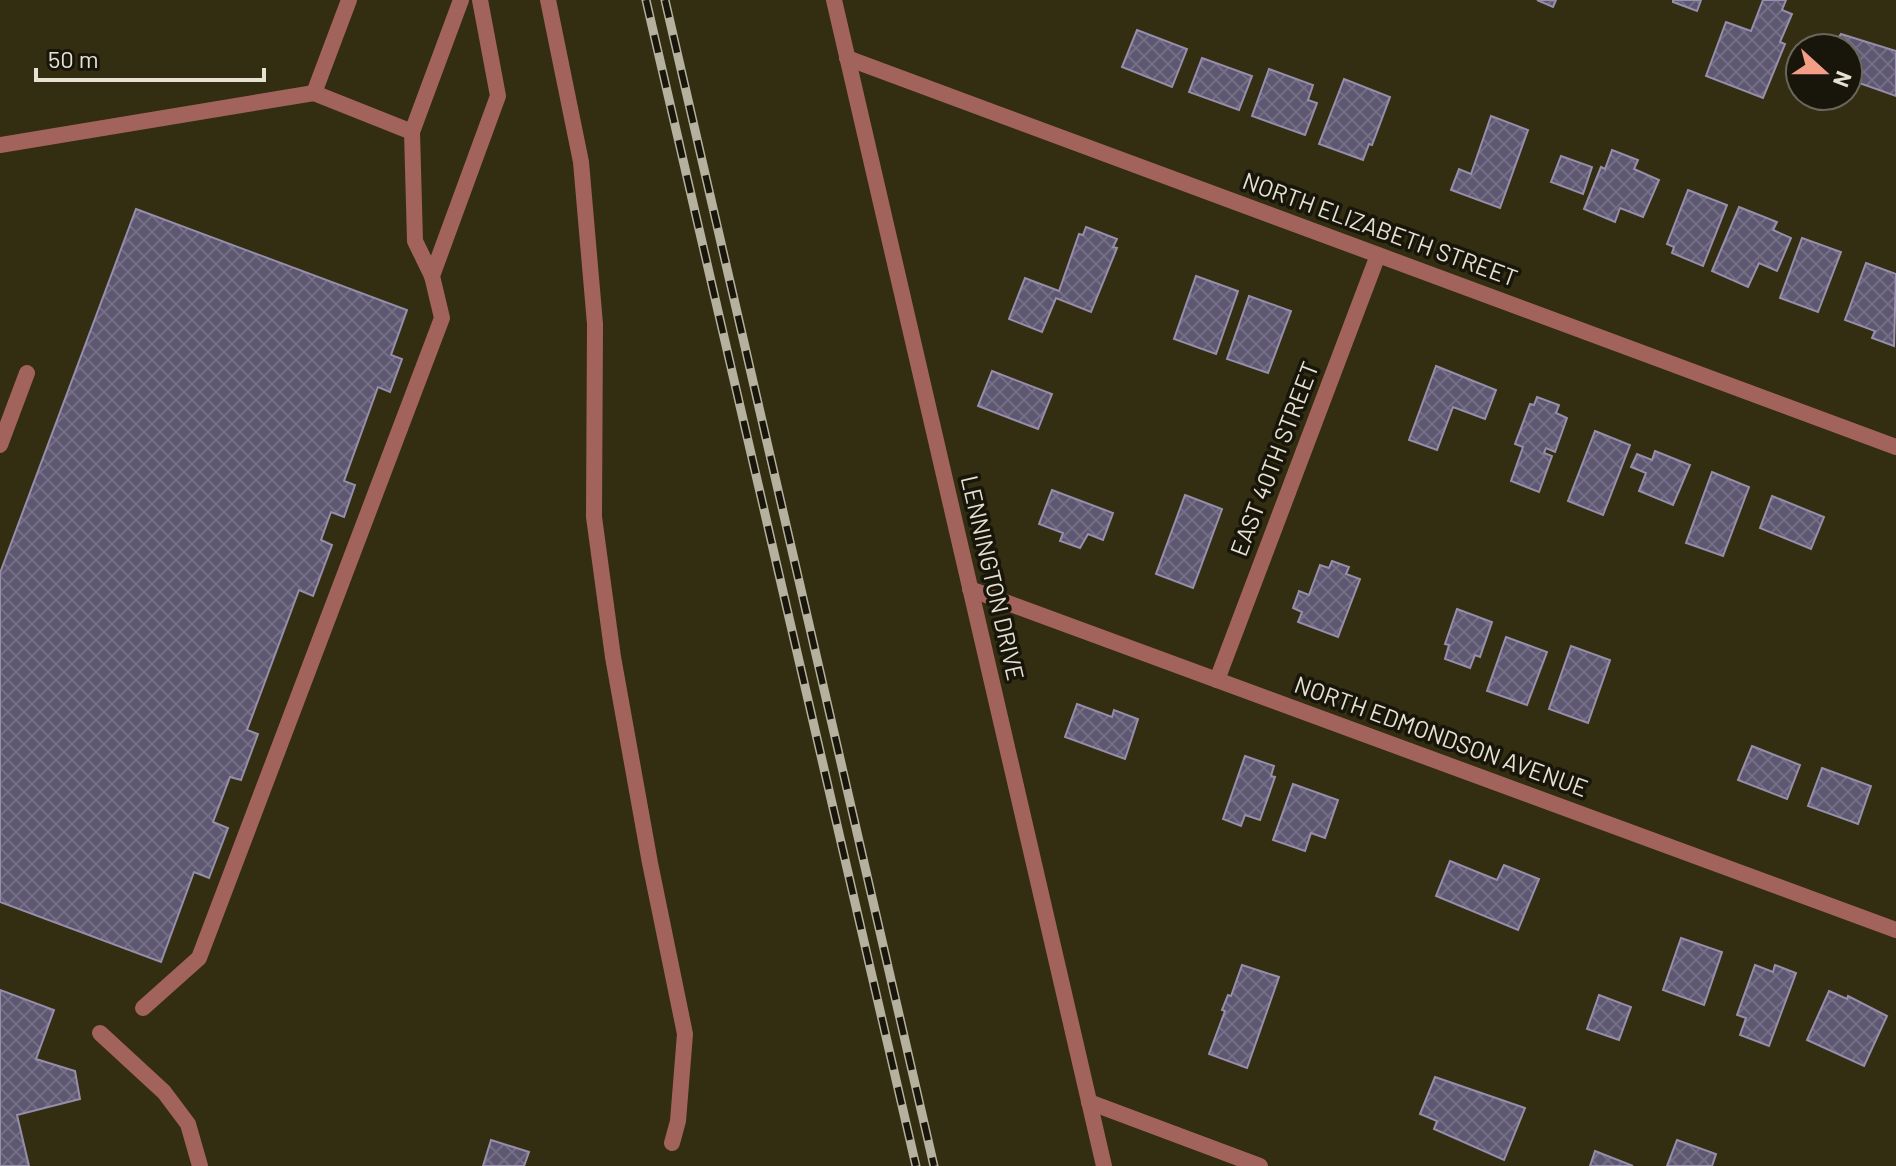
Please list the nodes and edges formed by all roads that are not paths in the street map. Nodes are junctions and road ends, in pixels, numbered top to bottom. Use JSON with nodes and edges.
{"nodes":[{"id":1,"x":349,"y":0,"type":"edge"},
{"id":2,"x":461,"y":0,"type":"edge"},
{"id":3,"x":480,"y":0,"type":"edge"},
{"id":4,"x":548,"y":0,"type":"edge"},
{"id":5,"x":834,"y":0,"type":"edge"},
{"id":6,"x":847,"y":58,"type":"junction"},
{"id":7,"x":314,"y":93,"type":"junction"},
{"id":8,"x":412,"y":132,"type":"junction"},
{"id":9,"x":0,"y":145,"type":"edge"},
{"id":10,"x":1378,"y":255,"type":"junction"},
{"id":11,"x":432,"y":276,"type":"junction"},
{"id":12,"x":27,"y":373,"type":"dead end"},
{"id":13,"x":0,"y":445,"type":"edge"},
{"id":14,"x":1896,"y":447,"type":"edge"},
{"id":15,"x":970,"y":589,"type":"junction"},
{"id":16,"x":1217,"y":680,"type":"junction"},
{"id":17,"x":1896,"y":930,"type":"edge"},
{"id":18,"x":143,"y":1008,"type":"dead end"},
{"id":19,"x":100,"y":1033,"type":"dead end"},
{"id":20,"x":1089,"y":1102,"type":"junction"},
{"id":21,"x":672,"y":1143,"type":"dead end"},
{"id":22,"x":200,"y":1166,"type":"edge"},
{"id":23,"x":1104,"y":1166,"type":"edge"},
{"id":24,"x":1260,"y":1166,"type":"edge"}],
"edges":[{"from":1,"to":7,"type":"street"},
{"from":2,"to":8,"type":"street"},
{"from":3,"to":11,"type":"street"},
{"from":4,"to":21,"type":"street"},
{"from":5,"to":6,"type":"street","name":"LENNINGTON DRIVE"},
{"from":6,"to":10,"type":"street","name":"NORTH ELIZABETH STREET"},
{"from":6,"to":15,"type":"street","name":"LENNINGTON DRIVE"},
{"from":7,"to":8,"type":"street"},
{"from":7,"to":9,"type":"street"},
{"from":8,"to":11,"type":"street"},
{"from":10,"to":14,"type":"street","name":"NORTH ELIZABETH STREET"},
{"from":10,"to":16,"type":"street","name":"EAST 40TH STREET"},
{"from":11,"to":18,"type":"street"},
{"from":12,"to":13,"type":"street"},
{"from":15,"to":16,"type":"street","name":"NORTH EDMONDSON AVENUE"},
{"from":15,"to":20,"type":"street","name":"LENNINGTON DRIVE"},
{"from":16,"to":17,"type":"street","name":"NORTH EDMONDSON AVENUE"},
{"from":19,"to":22,"type":"street"},
{"from":20,"to":23,"type":"street","name":"LENNINGTON DRIVE"},
{"from":20,"to":24,"type":"street"}]}
